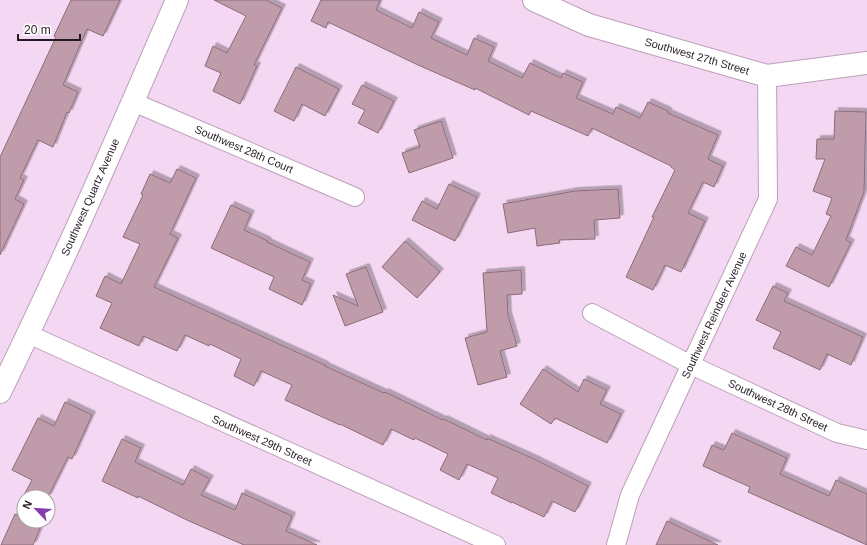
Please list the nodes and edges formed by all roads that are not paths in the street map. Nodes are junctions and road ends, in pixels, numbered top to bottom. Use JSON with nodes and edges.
{"nodes":[{"id":1,"x":177,"y":0,"type":"edge"},
{"id":2,"x":534,"y":0,"type":"edge"},
{"id":3,"x":867,"y":63,"type":"edge"},
{"id":4,"x":767,"y":76,"type":"junction"},
{"id":5,"x":133,"y":102,"type":"junction"},
{"id":6,"x":355,"y":197,"type":"dead end"},
{"id":7,"x":592,"y":313,"type":"dead end"},
{"id":8,"x":28,"y":334,"type":"junction"},
{"id":9,"x":691,"y":365,"type":"junction"},
{"id":10,"x":0,"y":392,"type":"edge"},
{"id":11,"x":867,"y":440,"type":"edge"},
{"id":12,"x":496,"y":545,"type":"edge"},
{"id":13,"x":616,"y":545,"type":"edge"}],
"edges":[{"from":1,"to":5,"type":"street","name":"Southwest Quartz Avenue"},
{"from":2,"to":4,"type":"street","name":"Southwest 27th Street"},
{"from":3,"to":4,"type":"street","name":"Southwest 27th Street"},
{"from":4,"to":9,"type":"street","name":"Southwest Reindeer Avenue"},
{"from":5,"to":6,"type":"street","name":"Southwest 28th Court"},
{"from":5,"to":8,"type":"street","name":"Southwest Quartz Avenue"},
{"from":7,"to":9,"type":"street"},
{"from":8,"to":10,"type":"street","name":"Southwest Quartz Avenue"},
{"from":8,"to":12,"type":"street","name":"Southwest 29th Street"},
{"from":9,"to":11,"type":"street","name":"Southwest 28th Street"},
{"from":9,"to":13,"type":"street","name":"Southwest Reindeer Avenue"}]}
